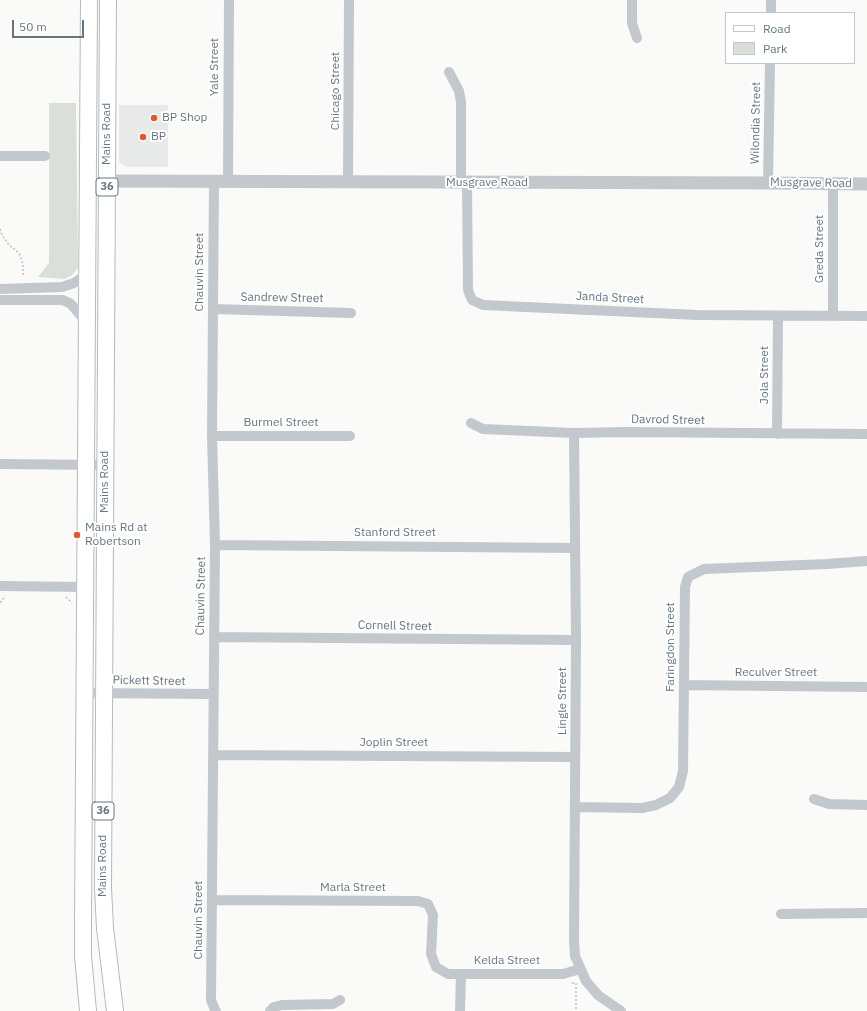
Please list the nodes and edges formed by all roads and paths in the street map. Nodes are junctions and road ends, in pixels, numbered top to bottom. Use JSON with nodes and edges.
{"nodes":[{"id":1,"x":89,"y":0,"type":"edge"},
{"id":2,"x":108,"y":0,"type":"edge"},
{"id":3,"x":229,"y":0,"type":"edge"},
{"id":4,"x":349,"y":0,"type":"edge"},
{"id":5,"x":632,"y":0,"type":"edge"},
{"id":6,"x":771,"y":0,"type":"edge"},
{"id":7,"x":771,"y":12,"type":"edge"},
{"id":8,"x":637,"y":38,"type":"dead end"},
{"id":9,"x":770,"y":64,"type":"edge"},
{"id":10,"x":449,"y":72,"type":"dead end"},
{"id":11,"x":0,"y":156,"type":"edge"},
{"id":12,"x":45,"y":156,"type":"dead end"},
{"id":13,"x":107,"y":181,"type":"junction"},
{"id":14,"x":214,"y":182,"type":"junction"},
{"id":15,"x":228,"y":182,"type":"junction"},
{"id":16,"x":348,"y":182,"type":"junction"},
{"id":17,"x":464,"y":183,"type":"junction"},
{"id":18,"x":768,"y":183,"type":"junction"},
{"id":19,"x":833,"y":183,"type":"junction"},
{"id":20,"x":867,"y":184,"type":"edge"},
{"id":21,"x":0,"y":229,"type":"edge"},
{"id":22,"x":87,"y":274,"type":"junction"},
{"id":23,"x":23,"y":277,"type":"dead end"},
{"id":24,"x":0,"y":289,"type":"edge"},
{"id":25,"x":0,"y":300,"type":"edge"},
{"id":26,"x":214,"y":309,"type":"junction"},
{"id":27,"x":351,"y":313,"type":"dead end"},
{"id":28,"x":778,"y":316,"type":"junction"},
{"id":29,"x":833,"y":316,"type":"junction"},
{"id":30,"x":867,"y":316,"type":"edge"},
{"id":31,"x":87,"y":322,"type":"junction"},
{"id":32,"x":471,"y":423,"type":"dead end"},
{"id":33,"x":574,"y":433,"type":"junction"},
{"id":34,"x":777,"y":434,"type":"junction"},
{"id":35,"x":867,"y":434,"type":"edge"},
{"id":36,"x":212,"y":436,"type":"junction"},
{"id":37,"x":350,"y":436,"type":"dead end"},
{"id":38,"x":0,"y":464,"type":"edge"},
{"id":39,"x":86,"y":465,"type":"junction"},
{"id":40,"x":105,"y":465,"type":"junction"},
{"id":41,"x":215,"y":545,"type":"junction"},
{"id":42,"x":575,"y":548,"type":"junction"},
{"id":43,"x":867,"y":561,"type":"edge"},
{"id":44,"x":0,"y":586,"type":"edge"},
{"id":45,"x":85,"y":587,"type":"junction"},
{"id":46,"x":214,"y":637,"type":"junction"},
{"id":47,"x":576,"y":640,"type":"junction"},
{"id":48,"x":684,"y":685,"type":"junction"},
{"id":49,"x":867,"y":687,"type":"edge"},
{"id":50,"x":84,"y":693,"type":"junction"},
{"id":51,"x":104,"y":693,"type":"junction"},
{"id":52,"x":213,"y":694,"type":"junction"},
{"id":53,"x":213,"y":755,"type":"junction"},
{"id":54,"x":575,"y":757,"type":"junction"},
{"id":55,"x":814,"y":799,"type":"dead end"},
{"id":56,"x":867,"y":805,"type":"edge"},
{"id":57,"x":575,"y":807,"type":"junction"},
{"id":58,"x":212,"y":900,"type":"junction"},
{"id":59,"x":867,"y":913,"type":"edge"},
{"id":60,"x":781,"y":914,"type":"dead end"},
{"id":61,"x":436,"y":967,"type":"joint"},
{"id":62,"x":580,"y":969,"type":"junction"},
{"id":63,"x":461,"y":974,"type":"junction"},
{"id":64,"x":576,"y":982,"type":"dead end"},
{"id":65,"x":340,"y":1000,"type":"dead end"},
{"id":66,"x":311,"y":1008,"type":"edge"},
{"id":67,"x":215,"y":1010,"type":"edge"},
{"id":68,"x":88,"y":1011,"type":"edge"},
{"id":69,"x":115,"y":1011,"type":"edge"},
{"id":70,"x":270,"y":1011,"type":"edge"},
{"id":71,"x":460,"y":1011,"type":"edge"},
{"id":72,"x":576,"y":1011,"type":"edge"},
{"id":73,"x":621,"y":1011,"type":"edge"}],
"edges":[{"from":1,"to":22,"type":"main road","name":"Mains Road","number":"36"},
{"from":2,"to":13,"type":"main road","name":"Mains Road","number":"36"},
{"from":3,"to":15,"type":"street","name":"Yale Street"},
{"from":4,"to":16,"type":"street","name":"Chicago Street"},
{"from":5,"to":8,"type":"street"},
{"from":6,"to":7,"type":"street"},
{"from":9,"to":18,"type":"street","name":"Wilondia Street"},
{"from":10,"to":17,"type":"street","name":"Janda Street"},
{"from":11,"to":12,"type":"street"},
{"from":13,"to":14,"type":"street","name":"Musgrave Road"},
{"from":13,"to":40,"type":"main road","name":"Mains Road","number":"36"},
{"from":14,"to":15,"type":"street","name":"Musgrave Road"},
{"from":14,"to":26,"type":"street","name":"Chauvin Street"},
{"from":15,"to":16,"type":"street","name":"Musgrave Road"},
{"from":16,"to":17,"type":"street","name":"Musgrave Road"},
{"from":17,"to":18,"type":"street","name":"Musgrave Road"},
{"from":17,"to":28,"type":"street","name":"Janda Street"},
{"from":18,"to":19,"type":"street","name":"Musgrave Road"},
{"from":19,"to":20,"type":"street","name":"Musgrave Road"},
{"from":19,"to":29,"type":"street","name":"Greda Street"},
{"from":21,"to":23,"type":"path"},
{"from":22,"to":24,"type":"street"},
{"from":22,"to":31,"type":"main road","name":"Mains Road","number":"36"},
{"from":25,"to":31,"type":"street"},
{"from":26,"to":27,"type":"street","name":"Sandrew Street"},
{"from":26,"to":36,"type":"street","name":"Chauvin Street"},
{"from":28,"to":29,"type":"street","name":"Janda Street"},
{"from":28,"to":34,"type":"street","name":"Jola Street"},
{"from":29,"to":30,"type":"street","name":"Janda Street"},
{"from":31,"to":39,"type":"main road","name":"Mains Road","number":"36"},
{"from":32,"to":33,"type":"street","name":"Davrod Street"},
{"from":33,"to":34,"type":"street","name":"Davrod Street"},
{"from":33,"to":42,"type":"street","name":"Lingle Street"},
{"from":34,"to":35,"type":"street","name":"Davrod Street"},
{"from":36,"to":37,"type":"street","name":"Burmel Street"},
{"from":36,"to":41,"type":"street","name":"Chauvin Street"},
{"from":38,"to":39,"type":"street"},
{"from":39,"to":40,"type":"street"},
{"from":39,"to":45,"type":"main road","name":"Mains Road","number":"36"},
{"from":40,"to":51,"type":"main road","name":"Mains Road","number":"36"},
{"from":41,"to":42,"type":"street","name":"Stanford Street"},
{"from":41,"to":46,"type":"street","name":"Chauvin Street"},
{"from":42,"to":47,"type":"street","name":"Lingle Street"},
{"from":43,"to":48,"type":"street","name":"Faringdon Street"},
{"from":44,"to":45,"type":"street"},
{"from":45,"to":50,"type":"main road","name":"Mains Road","number":"36"},
{"from":46,"to":47,"type":"street","name":"Cornell Street"},
{"from":46,"to":52,"type":"street","name":"Chauvin Street"},
{"from":47,"to":54,"type":"street","name":"Lingle Street"},
{"from":48,"to":49,"type":"street","name":"Reculver Street"},
{"from":48,"to":57,"type":"street","name":"Faringdon Street"},
{"from":50,"to":51,"type":"street","name":"Pickett Street"},
{"from":50,"to":68,"type":"main road","name":"Mains Road","number":"36"},
{"from":51,"to":52,"type":"street","name":"Pickett Street"},
{"from":51,"to":69,"type":"main road","name":"Mains Road","number":"36"},
{"from":52,"to":53,"type":"street","name":"Chauvin Street"},
{"from":53,"to":54,"type":"street","name":"Joplin Street"},
{"from":53,"to":58,"type":"street","name":"Chauvin Street"},
{"from":54,"to":57,"type":"street","name":"Lingle Street"},
{"from":55,"to":56,"type":"street"},
{"from":57,"to":62,"type":"street","name":"Lingle Street"},
{"from":58,"to":61,"type":"street","name":"Marla Street"},
{"from":58,"to":67,"type":"street","name":"Chauvin Street"},
{"from":59,"to":60,"type":"street"},
{"from":61,"to":63,"type":"street","name":"Kelda Street"},
{"from":62,"to":63,"type":"street","name":"Kelda Street"},
{"from":62,"to":73,"type":"street","name":"Lingle Street"},
{"from":63,"to":71,"type":"street"},
{"from":64,"to":72,"type":"path"},
{"from":65,"to":66,"type":"street"},
{"from":66,"to":70,"type":"street"}]}
